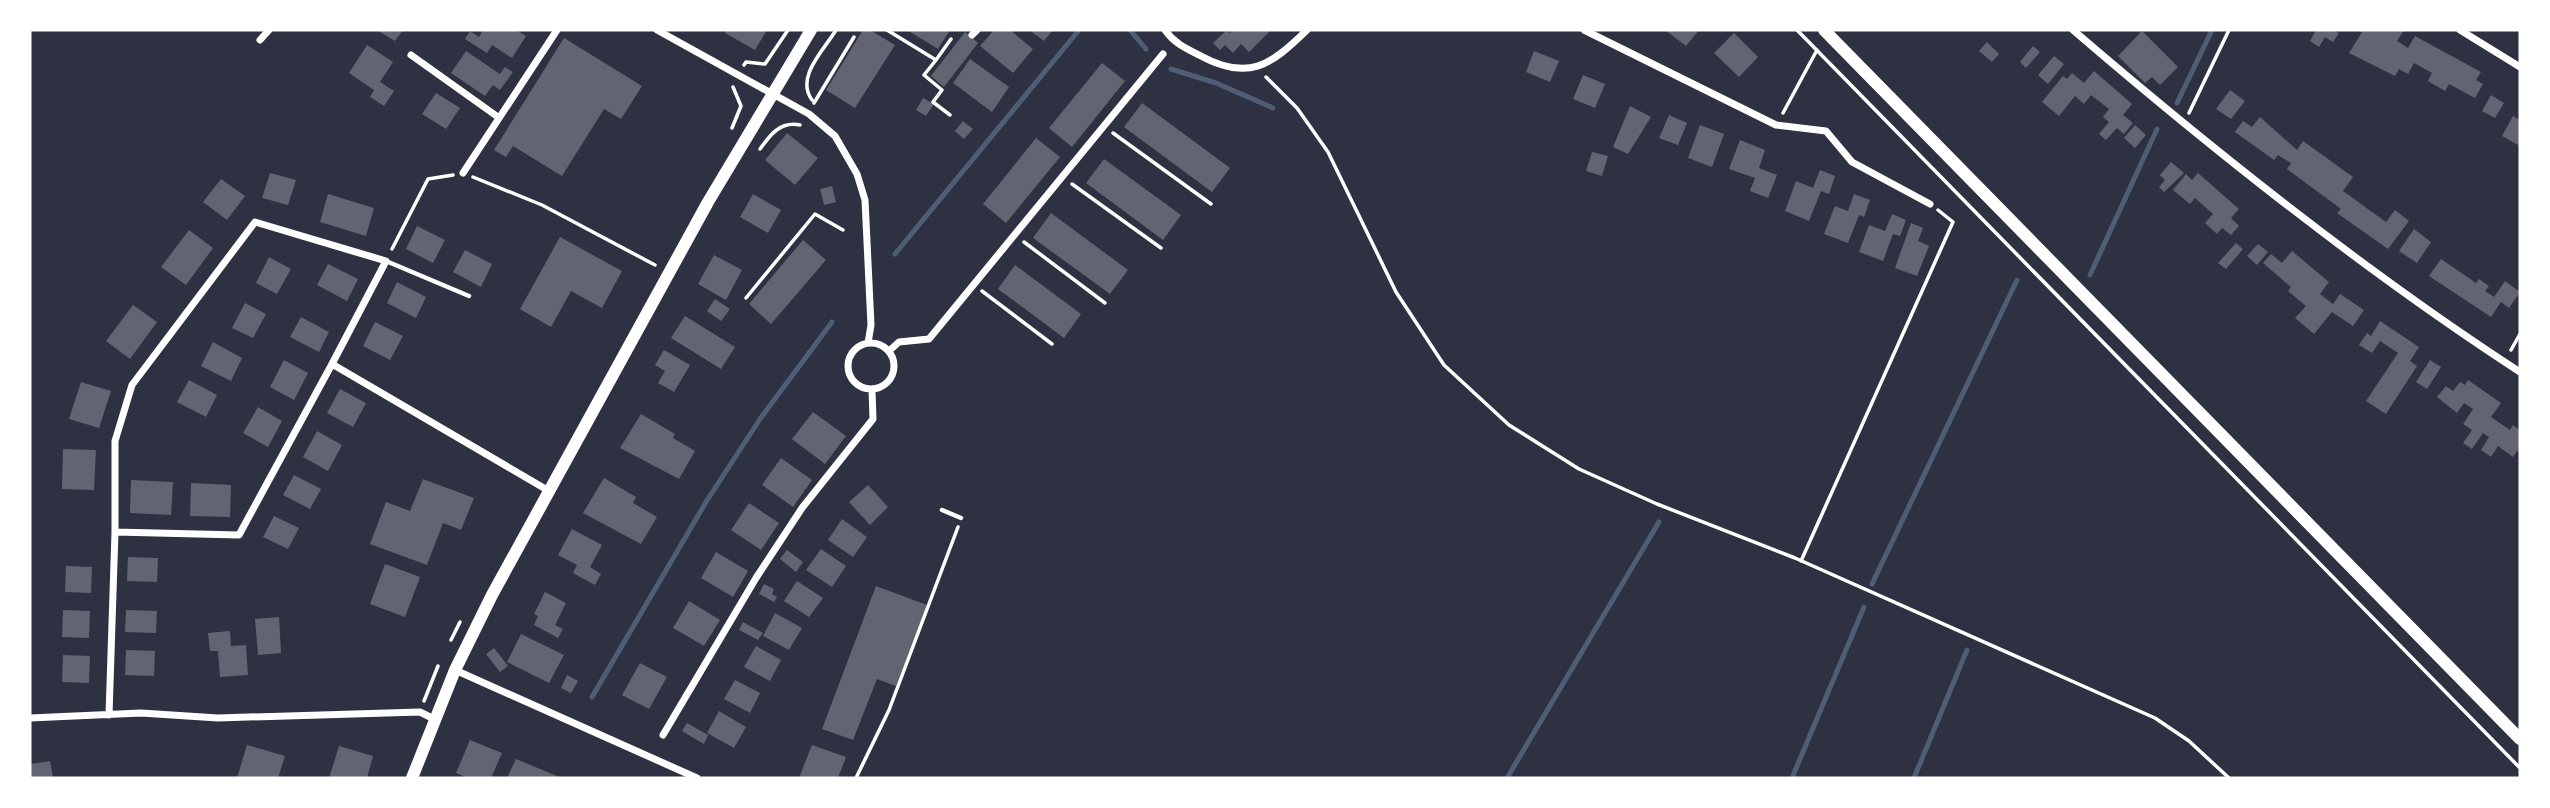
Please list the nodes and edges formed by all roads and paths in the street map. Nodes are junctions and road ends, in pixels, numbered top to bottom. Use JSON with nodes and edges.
{"nodes":[{"id":1,"x":269,"y":30,"type":"edge"},
{"id":2,"x":557,"y":30,"type":"edge"},
{"id":3,"x":657,"y":30,"type":"edge"},
{"id":4,"x":788,"y":30,"type":"edge"},
{"id":5,"x":811,"y":30,"type":"edge"},
{"id":6,"x":836,"y":30,"type":"edge"},
{"id":7,"x":887,"y":30,"type":"edge"},
{"id":8,"x":1165,"y":30,"type":"edge"},
{"id":9,"x":1307,"y":30,"type":"edge"},
{"id":10,"x":1584,"y":30,"type":"edge"},
{"id":11,"x":1797,"y":30,"type":"edge"},
{"id":12,"x":1824,"y":30,"type":"edge"},
{"id":13,"x":2073,"y":30,"type":"edge"},
{"id":14,"x":2229,"y":30,"type":"edge"},
{"id":15,"x":2460,"y":30,"type":"edge"},
{"id":16,"x":855,"y":37,"type":"dead end"},
{"id":17,"x":951,"y":39,"type":"dead end"},
{"id":18,"x":260,"y":40,"type":"dead end"},
{"id":19,"x":1817,"y":50,"type":"junction"},
{"id":20,"x":774,"y":54,"type":"dead end"},
{"id":21,"x":1163,"y":54,"type":"dead end"},
{"id":22,"x":411,"y":55,"type":"dead end"},
{"id":23,"x":936,"y":60,"type":"junction"},
{"id":24,"x":2520,"y":67,"type":"edge"},
{"id":25,"x":1257,"y":68,"type":"junction"},
{"id":26,"x":808,"y":73,"type":"dead end"},
{"id":27,"x":773,"y":94,"type":"junction"},
{"id":28,"x":814,"y":103,"type":"dead end"},
{"id":29,"x":950,"y":115,"type":"dead end"},
{"id":30,"x":498,"y":117,"type":"junction"},
{"id":31,"x":1776,"y":125,"type":"junction"},
{"id":32,"x":2183,"y":125,"type":"junction"},
{"id":33,"x":1103,"y":126,"type":"junction"},
{"id":34,"x":463,"y":173,"type":"junction"},
{"id":35,"x":1062,"y":177,"type":"junction"},
{"id":36,"x":1211,"y":204,"type":"dead end"},
{"id":37,"x":1930,"y":204,"type":"joint"},
{"id":38,"x":844,"y":230,"type":"dead end"},
{"id":39,"x":1014,"y":235,"type":"junction"},
{"id":40,"x":1161,"y":248,"type":"dead end"},
{"id":41,"x":386,"y":261,"type":"junction"},
{"id":42,"x":671,"y":273,"type":"junction"},
{"id":43,"x":975,"y":285,"type":"junction"},
{"id":44,"x":469,"y":296,"type":"dead end"},
{"id":45,"x":746,"y":298,"type":"dead end"},
{"id":46,"x":1105,"y":303,"type":"dead end"},
{"id":47,"x":2520,"y":334,"type":"edge"},
{"id":48,"x":868,"y":343,"type":"junction"},
{"id":49,"x":1052,"y":344,"type":"dead end"},
{"id":50,"x":889,"y":351,"type":"junction"},
{"id":51,"x":2504,"y":361,"type":"junction"},
{"id":52,"x":332,"y":364,"type":"junction"},
{"id":53,"x":2520,"y":372,"type":"edge"},
{"id":54,"x":872,"y":390,"type":"junction"},
{"id":55,"x":549,"y":491,"type":"junction"},
{"id":56,"x":942,"y":510,"type":"dead end"},
{"id":57,"x":961,"y":518,"type":"joint"},
{"id":58,"x":115,"y":532,"type":"junction"},
{"id":59,"x":1801,"y":561,"type":"junction"},
{"id":60,"x":455,"y":670,"type":"junction"},
{"id":61,"x":109,"y":715,"type":"junction"},
{"id":62,"x":30,"y":718,"type":"edge"},
{"id":63,"x":434,"y":719,"type":"junction"},
{"id":64,"x":663,"y":735,"type":"dead end"},
{"id":65,"x":2520,"y":739,"type":"edge"},
{"id":66,"x":2520,"y":768,"type":"edge"},
{"id":67,"x":412,"y":778,"type":"edge"},
{"id":68,"x":698,"y":778,"type":"edge"},
{"id":69,"x":856,"y":778,"type":"edge"},
{"id":70,"x":2228,"y":778,"type":"edge"}],
"edges":[{"from":1,"to":18,"type":"street"},
{"from":2,"to":30,"type":"street"},
{"from":3,"to":27,"type":"street"},
{"from":4,"to":20,"type":"path"},
{"from":5,"to":27,"type":"main road"},
{"from":6,"to":26,"type":"path"},
{"from":7,"to":23,"type":"path"},
{"from":8,"to":25,"type":"street"},
{"from":9,"to":25,"type":"street"},
{"from":10,"to":31,"type":"street"},
{"from":11,"to":19,"type":"path"},
{"from":12,"to":65,"type":"main road"},
{"from":13,"to":32,"type":"street"},
{"from":14,"to":32,"type":"path"},
{"from":15,"to":24,"type":"street"},
{"from":16,"to":28,"type":"path"},
{"from":17,"to":23,"type":"path"},
{"from":19,"to":31,"type":"path"},
{"from":19,"to":66,"type":"path"},
{"from":21,"to":33,"type":"street"},
{"from":22,"to":30,"type":"street"},
{"from":23,"to":29,"type":"path"},
{"from":25,"to":59,"type":"path"},
{"from":27,"to":42,"type":"main road"},
{"from":27,"to":48,"type":"street"},
{"from":30,"to":34,"type":"street"},
{"from":31,"to":37,"type":"street"},
{"from":32,"to":51,"type":"street"},
{"from":33,"to":35,"type":"street"},
{"from":33,"to":36,"type":"path"},
{"from":34,"to":41,"type":"path"},
{"from":34,"to":42,"type":"path"},
{"from":35,"to":39,"type":"street"},
{"from":35,"to":40,"type":"path"},
{"from":37,"to":59,"type":"path"},
{"from":38,"to":45,"type":"path"},
{"from":39,"to":43,"type":"street"},
{"from":39,"to":46,"type":"path"},
{"from":41,"to":44,"type":"lane"},
{"from":41,"to":52,"type":"street"},
{"from":41,"to":58,"type":"street"},
{"from":42,"to":55,"type":"main road"},
{"from":43,"to":49,"type":"path"},
{"from":43,"to":50,"type":"street"},
{"from":47,"to":51,"type":"path"},
{"from":48,"to":50,"type":"street"},
{"from":48,"to":54,"type":"street"},
{"from":50,"to":54,"type":"street"},
{"from":51,"to":53,"type":"street"},
{"from":52,"to":55,"type":"street"},
{"from":52,"to":58,"type":"street"},
{"from":54,"to":64,"type":"street"},
{"from":55,"to":60,"type":"main road"},
{"from":56,"to":57,"type":"lane"},
{"from":57,"to":69,"type":"path"},
{"from":58,"to":61,"type":"street"},
{"from":59,"to":70,"type":"path"},
{"from":60,"to":63,"type":"main road"},
{"from":60,"to":68,"type":"street"},
{"from":61,"to":62,"type":"street"},
{"from":61,"to":63,"type":"street"},
{"from":63,"to":67,"type":"main road"}]}
